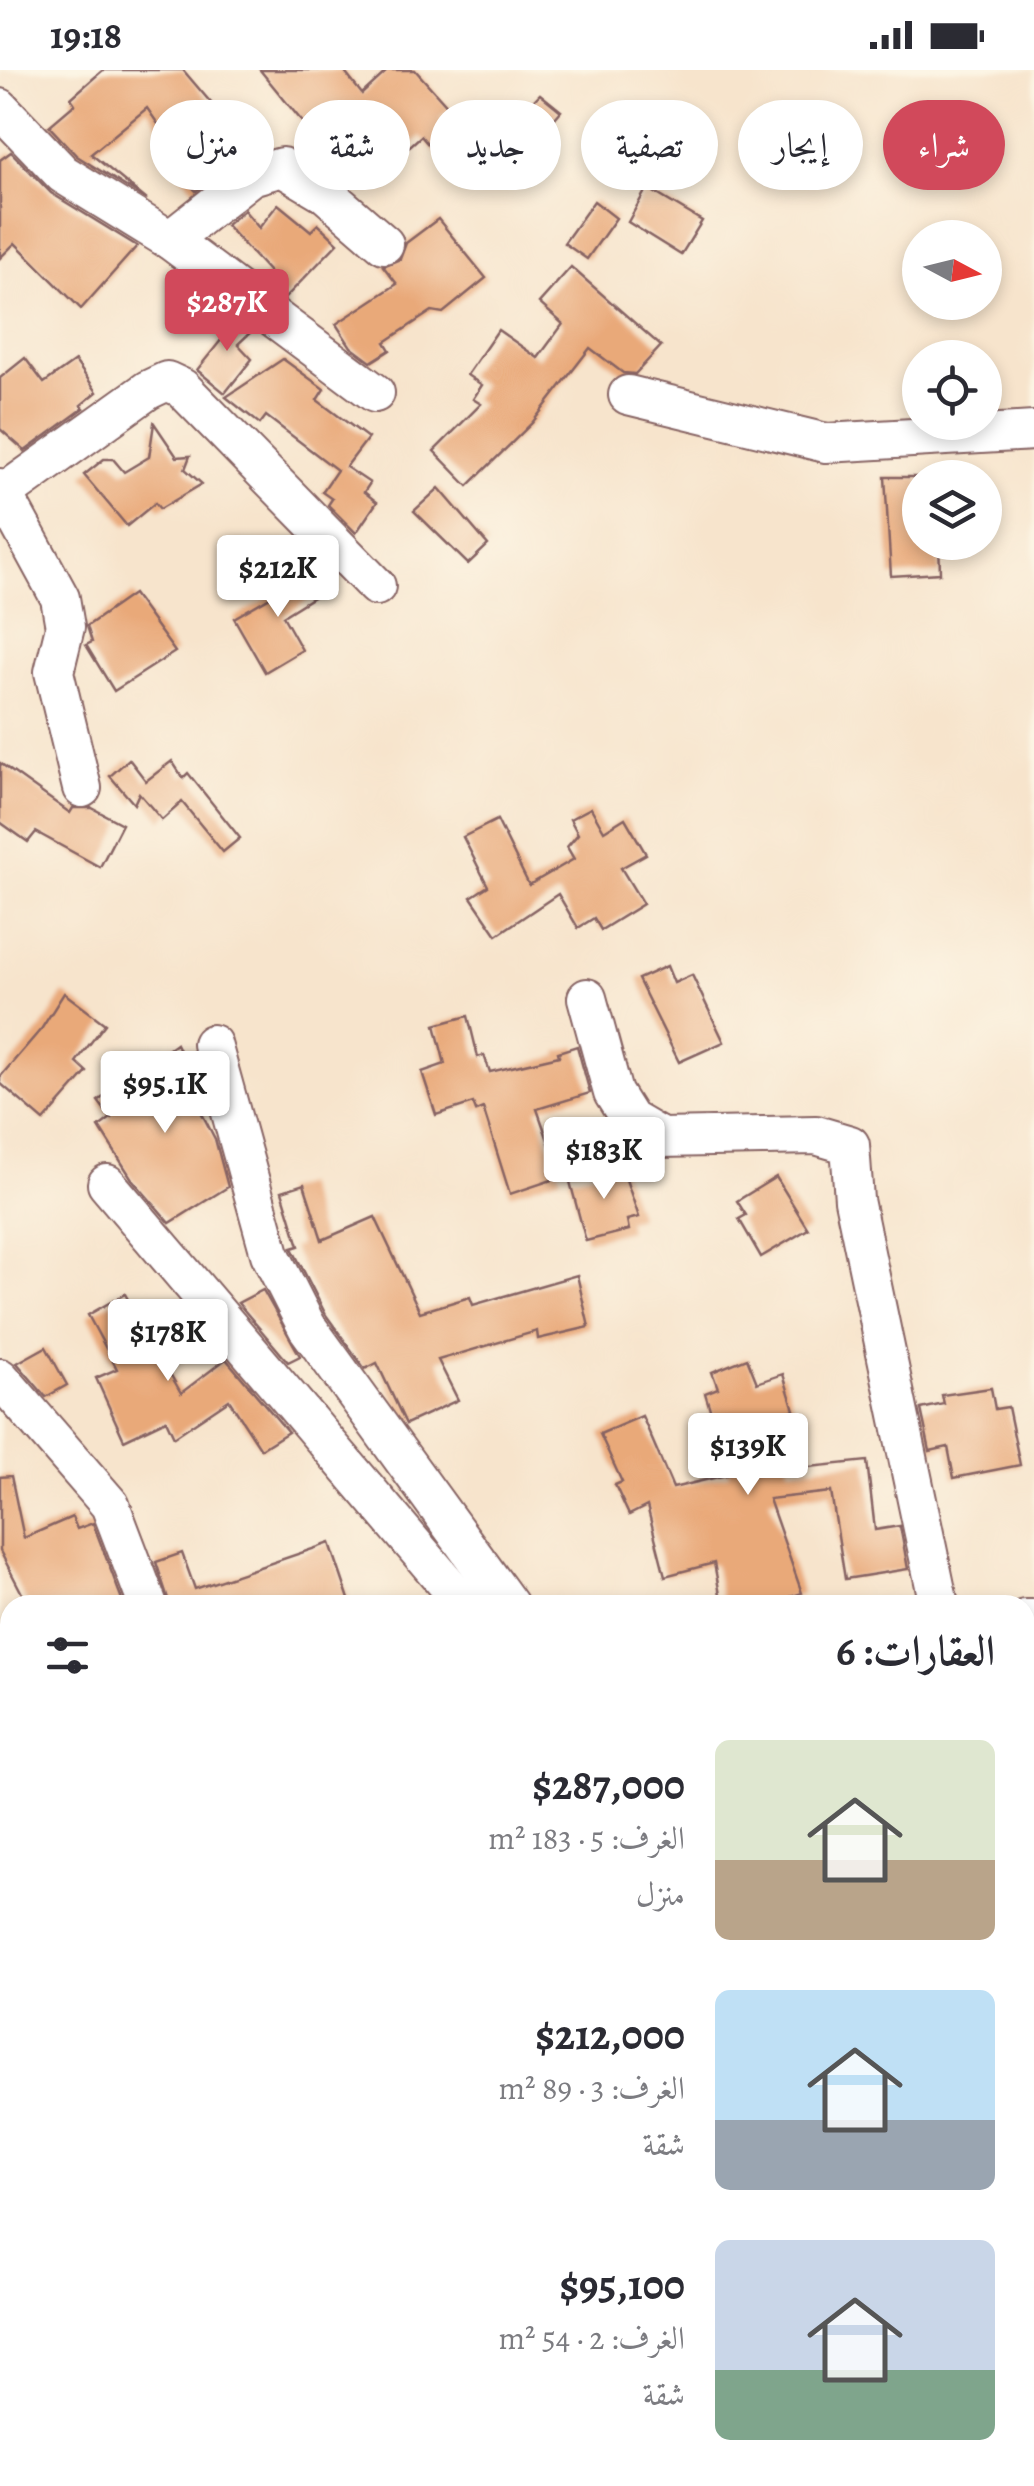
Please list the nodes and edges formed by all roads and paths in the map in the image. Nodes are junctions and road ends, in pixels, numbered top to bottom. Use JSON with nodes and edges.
{"nodes":[{"id":1,"x":0,"y":108,"type":"edge"},
{"id":2,"x":170,"y":240,"type":"junction"},
{"id":3,"x":384,"y":244,"type":"dead end"},
{"id":4,"x":375,"y":393,"type":"dead end"},
{"id":5,"x":628,"y":395,"type":"dead end"},
{"id":6,"x":1034,"y":431,"type":"edge"},
{"id":7,"x":1,"y":492,"type":"edge"},
{"id":8,"x":376,"y":586,"type":"dead end"},
{"id":9,"x":82,"y":788,"type":"dead end"},
{"id":10,"x":587,"y":998,"type":"dead end"},
{"id":11,"x":212,"y":1044,"type":"dead end"},
{"id":12,"x":107,"y":1184,"type":"dead end"},
{"id":13,"x":0,"y":1378,"type":"edge"},
{"id":14,"x":144,"y":1595,"type":"edge"},
{"id":15,"x":456,"y":1595,"type":"edge"},
{"id":16,"x":502,"y":1595,"type":"edge"},
{"id":17,"x":937,"y":1595,"type":"edge"}],
"edges":[{"from":1,"to":2,"type":"street"},
{"from":2,"to":3,"type":"street"},
{"from":2,"to":4,"type":"street"},
{"from":5,"to":6,"type":"street"},
{"from":7,"to":8,"type":"street"},
{"from":7,"to":9,"type":"street"},
{"from":10,"to":17,"type":"street"},
{"from":11,"to":16,"type":"street"},
{"from":12,"to":15,"type":"street"},
{"from":13,"to":14,"type":"street"}]}
